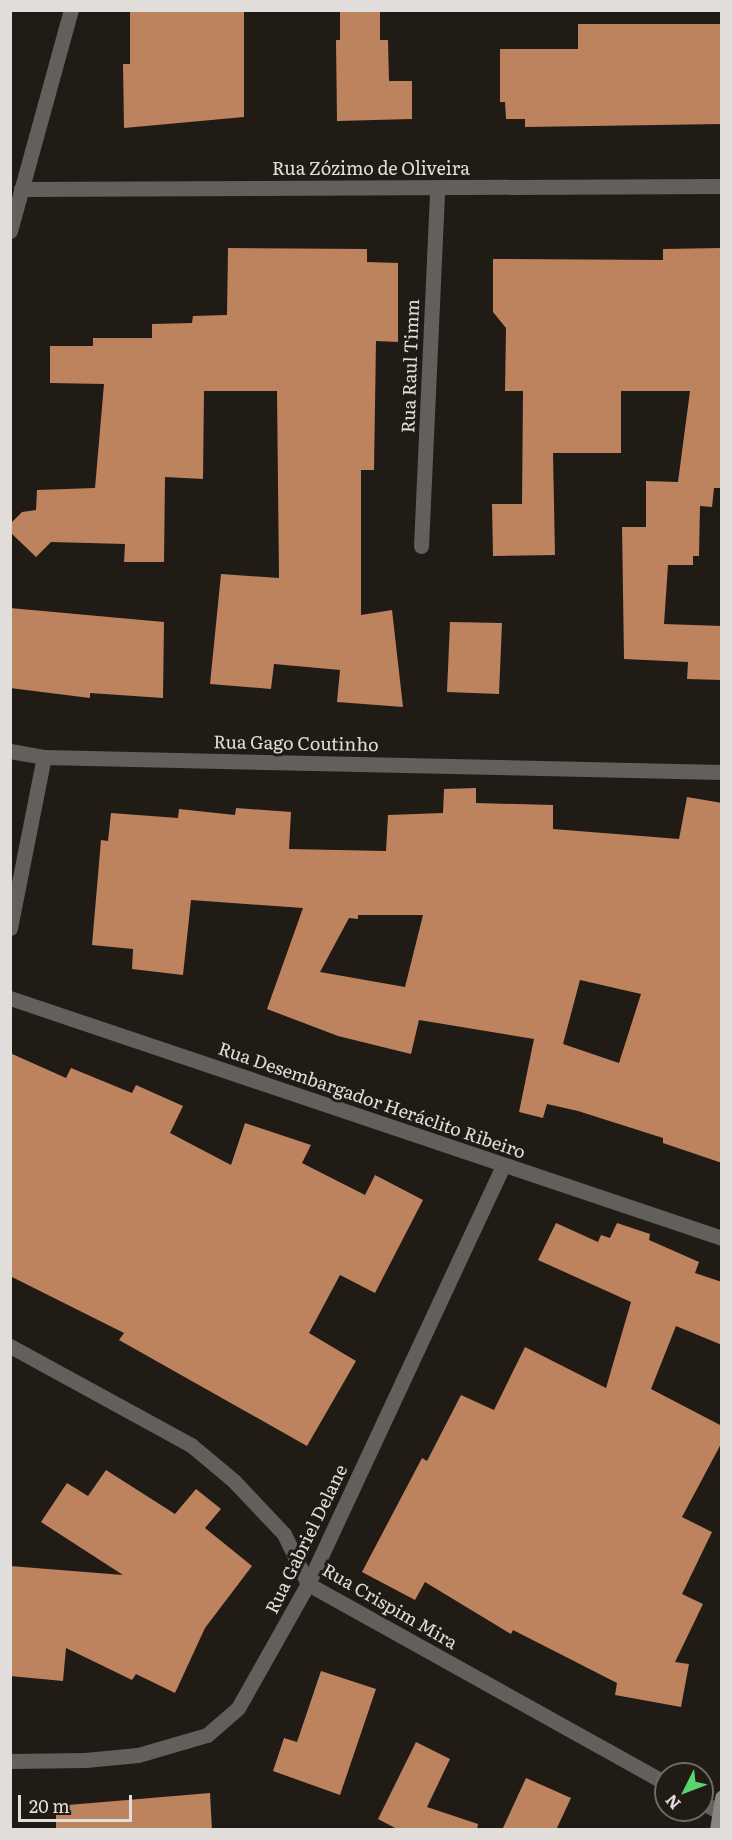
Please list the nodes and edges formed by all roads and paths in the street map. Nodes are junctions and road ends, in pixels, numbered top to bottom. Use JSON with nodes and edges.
{"nodes":[{"id":1,"x":71,"y":10,"type":"edge"},
{"id":2,"x":722,"y":186,"type":"edge"},
{"id":3,"x":437,"y":187,"type":"junction"},
{"id":4,"x":21,"y":189,"type":"junction"},
{"id":5,"x":12,"y":221,"type":"edge"},
{"id":6,"x":421,"y":546,"type":"dead end"},
{"id":7,"x":10,"y":751,"type":"edge"},
{"id":8,"x":45,"y":756,"type":"junction"},
{"id":9,"x":722,"y":772,"type":"edge"},
{"id":10,"x":10,"y":928,"type":"edge"},
{"id":11,"x":10,"y":998,"type":"edge"},
{"id":12,"x":503,"y":1165,"type":"junction"},
{"id":13,"x":722,"y":1238,"type":"edge"},
{"id":14,"x":10,"y":1346,"type":"edge"},
{"id":15,"x":308,"y":1584,"type":"junction"},
{"id":16,"x":10,"y":1761,"type":"edge"},
{"id":17,"x":654,"y":1775,"type":"edge"},
{"id":18,"x":720,"y":1805,"type":"edge"},
{"id":19,"x":717,"y":1830,"type":"edge"}],
"edges":[{"from":1,"to":4,"type":"street"},
{"from":2,"to":3,"type":"street","name":"Rua Zózimo de Oliveira"},
{"from":3,"to":4,"type":"street","name":"Rua Zózimo de Oliveira"},
{"from":3,"to":6,"type":"street","name":"Rua Raul Timm"},
{"from":4,"to":5,"type":"street"},
{"from":7,"to":8,"type":"street","name":"Rua Gago Coutinho"},
{"from":8,"to":9,"type":"street","name":"Rua Gago Coutinho"},
{"from":8,"to":10,"type":"street"},
{"from":11,"to":12,"type":"street","name":"Rua Desembargador Heráclito Ribeiro"},
{"from":12,"to":13,"type":"street","name":"Rua Desembargador Heráclito Ribeiro"},
{"from":12,"to":15,"type":"street","name":"Rua Gabriel Delane"},
{"from":14,"to":15,"type":"street","name":"Rua Crispim Mira"},
{"from":15,"to":16,"type":"street","name":"Rua Gabriel Delane"},
{"from":15,"to":17,"type":"street","name":"Rua Crispim Mira"},
{"from":18,"to":19,"type":"main road"}]}
